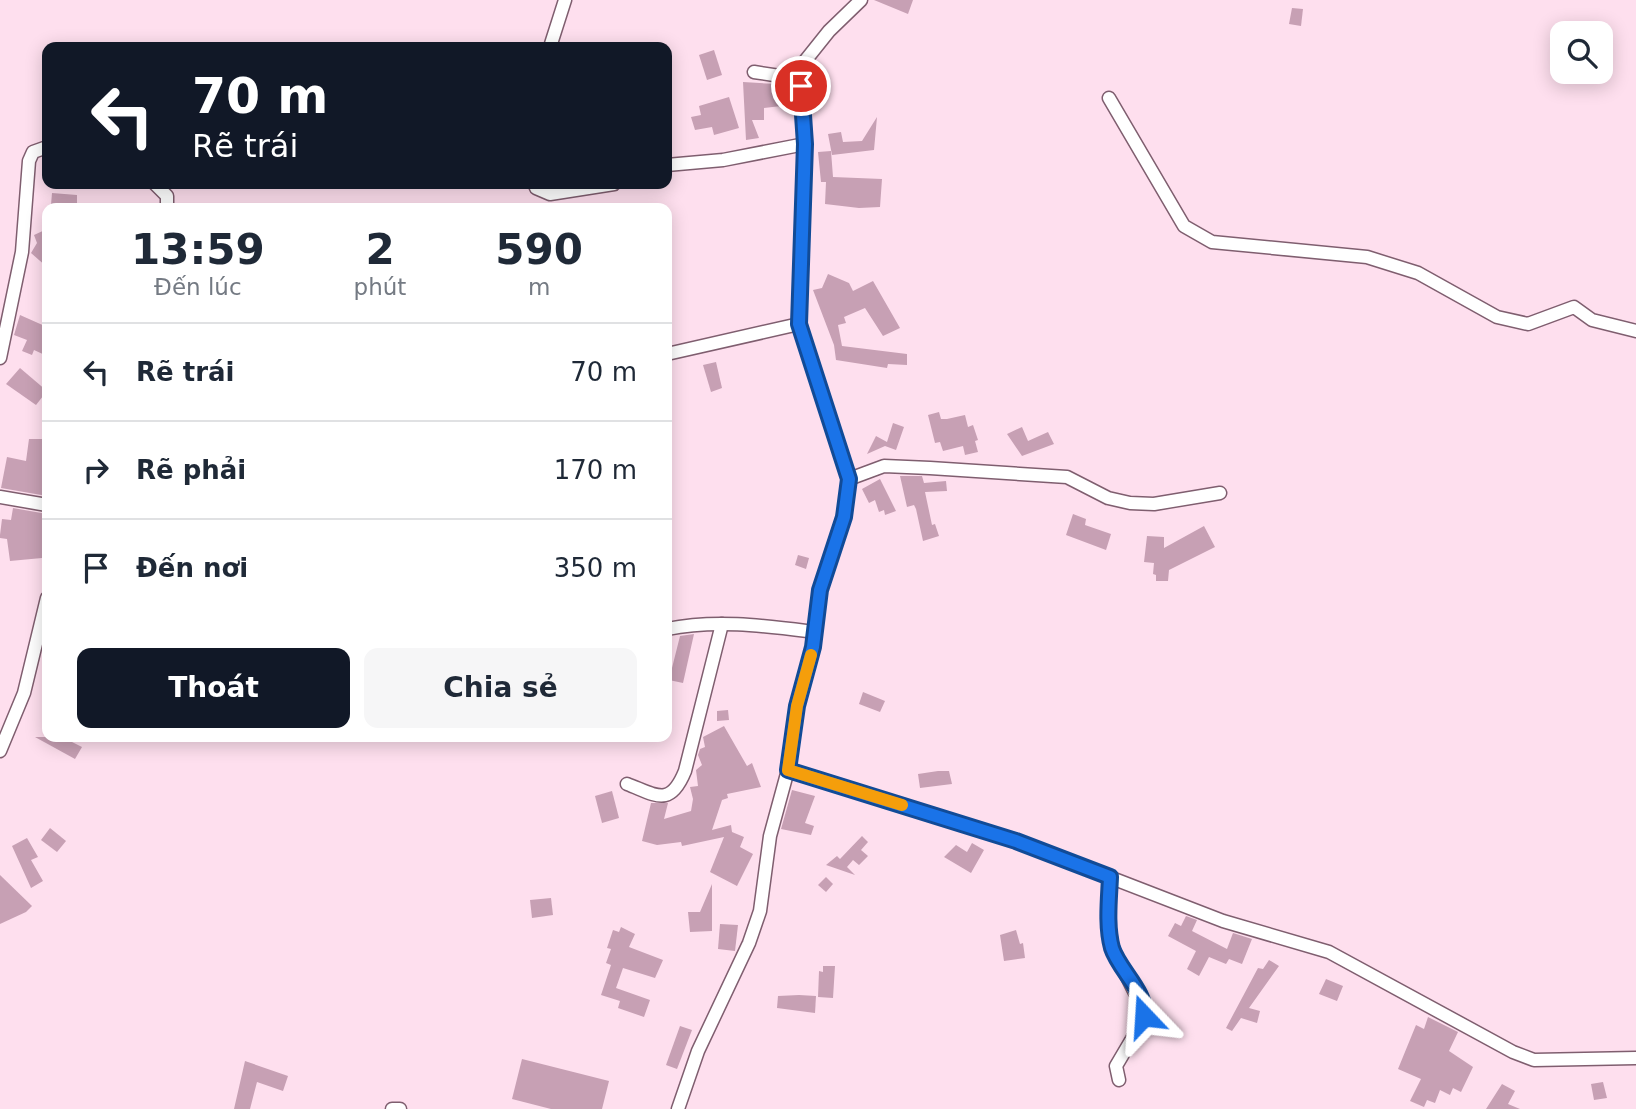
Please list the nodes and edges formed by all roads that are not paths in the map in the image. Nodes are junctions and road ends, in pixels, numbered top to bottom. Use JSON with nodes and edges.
{"nodes":[{"id":1,"x":565,"y":0,"type":"edge"},
{"id":2,"x":861,"y":0,"type":"edge"},
{"id":3,"x":552,"y":42,"type":"edge"},
{"id":4,"x":754,"y":72,"type":"dead end"},
{"id":5,"x":800,"y":79,"type":"junction"},
{"id":6,"x":1109,"y":98,"type":"dead end"},
{"id":7,"x":805,"y":144,"type":"junction"},
{"id":8,"x":42,"y":149,"type":"edge"},
{"id":9,"x":672,"y":165,"type":"edge"},
{"id":10,"x":538,"y":189,"type":"edge"},
{"id":11,"x":582,"y":189,"type":"edge"},
{"id":12,"x":799,"y":324,"type":"junction"},
{"id":13,"x":1636,"y":331,"type":"edge"},
{"id":14,"x":672,"y":353,"type":"edge"},
{"id":15,"x":0,"y":358,"type":"edge"},
{"id":16,"x":849,"y":479,"type":"junction"},
{"id":17,"x":1220,"y":492,"type":"dead end"},
{"id":18,"x":0,"y":497,"type":"edge"},
{"id":19,"x":42,"y":504,"type":"edge"},
{"id":20,"x":42,"y":619,"type":"edge"},
{"id":21,"x":722,"y":624,"type":"junction"},
{"id":22,"x":672,"y":628,"type":"edge"},
{"id":23,"x":815,"y":632,"type":"junction"},
{"id":24,"x":0,"y":751,"type":"edge"},
{"id":25,"x":788,"y":770,"type":"junction"},
{"id":26,"x":627,"y":784,"type":"dead end"},
{"id":27,"x":1110,"y":877,"type":"junction"},
{"id":28,"x":1636,"y":1058,"type":"edge"},
{"id":29,"x":1119,"y":1080,"type":"dead end"},
{"id":30,"x":392,"y":1109,"type":"edge"},
{"id":31,"x":400,"y":1109,"type":"edge"},
{"id":32,"x":678,"y":1109,"type":"edge"}],
"edges":[{"from":1,"to":3,"type":"street"},
{"from":2,"to":5,"type":"street"},
{"from":4,"to":5,"type":"street"},
{"from":5,"to":7,"type":"street"},
{"from":6,"to":13,"type":"street"},
{"from":7,"to":9,"type":"street"},
{"from":7,"to":12,"type":"street"},
{"from":8,"to":15,"type":"street"},
{"from":10,"to":11,"type":"street"},
{"from":12,"to":14,"type":"street"},
{"from":12,"to":16,"type":"street"},
{"from":16,"to":17,"type":"street"},
{"from":16,"to":23,"type":"street"},
{"from":18,"to":19,"type":"street"},
{"from":20,"to":24,"type":"street"},
{"from":21,"to":22,"type":"street"},
{"from":21,"to":23,"type":"street"},
{"from":21,"to":26,"type":"street"},
{"from":23,"to":25,"type":"street"},
{"from":25,"to":27,"type":"street"},
{"from":25,"to":32,"type":"street"},
{"from":27,"to":28,"type":"street"},
{"from":27,"to":29,"type":"street"},
{"from":30,"to":31,"type":"street"}]}
